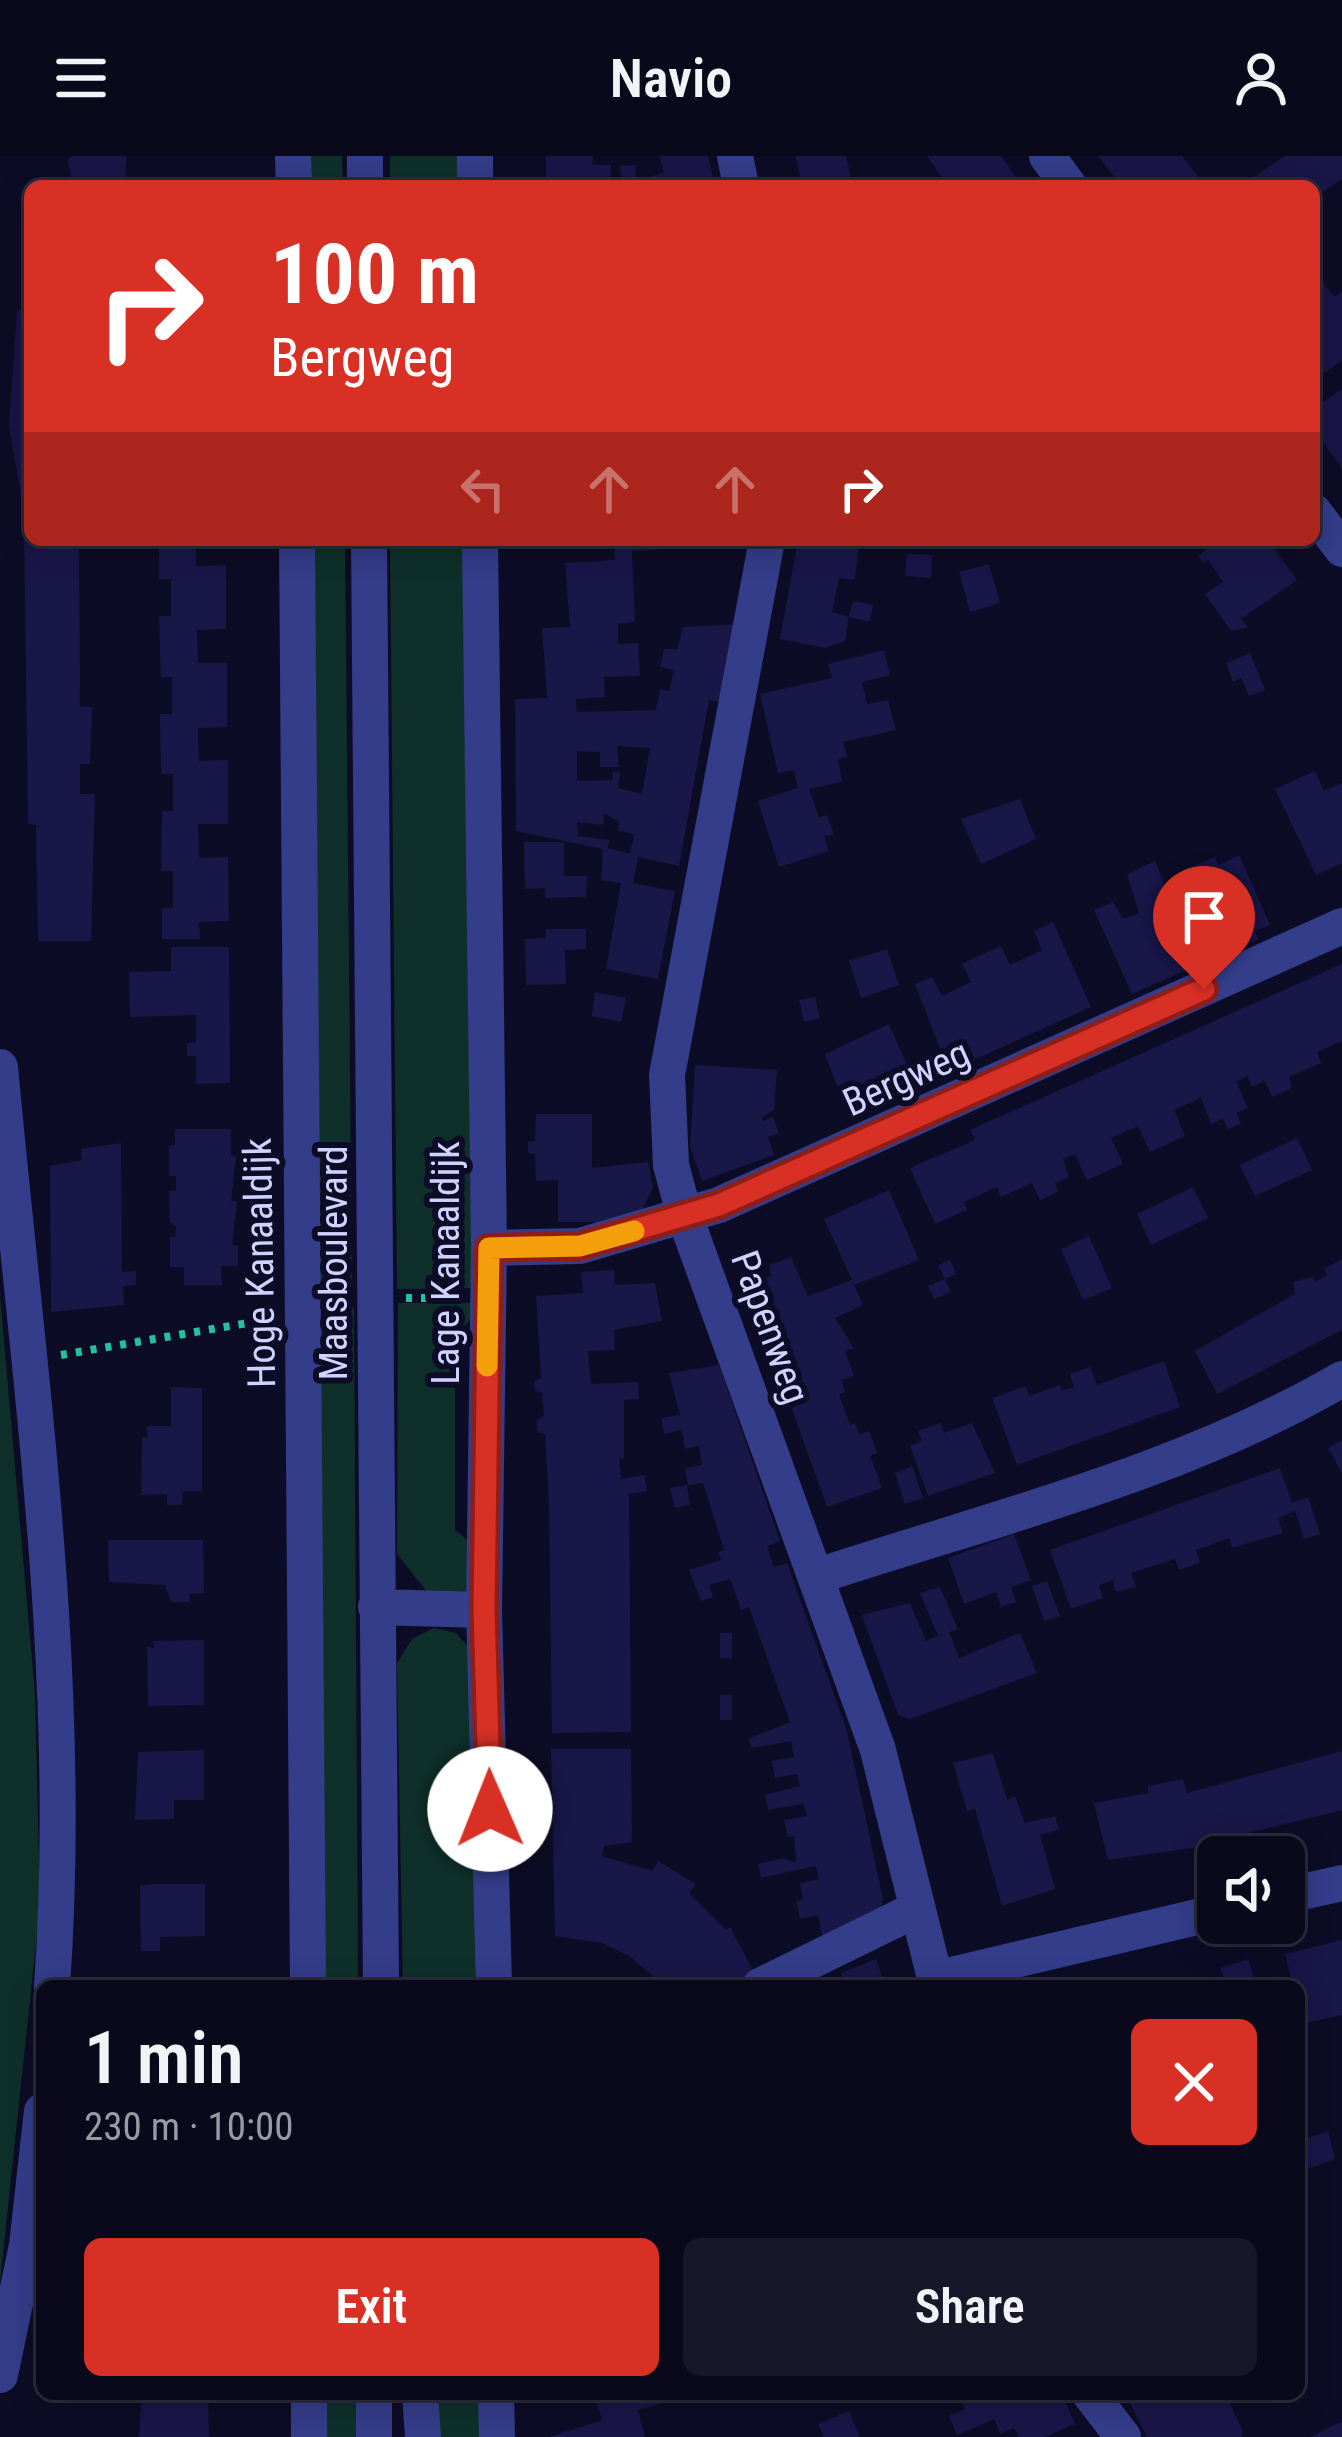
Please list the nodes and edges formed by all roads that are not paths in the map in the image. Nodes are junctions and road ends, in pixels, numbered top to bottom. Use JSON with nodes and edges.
{"nodes":[{"id":1,"x":1320,"y":520,"type":"edge"},
{"id":2,"x":297,"y":546,"type":"edge"},
{"id":3,"x":369,"y":546,"type":"edge"},
{"id":4,"x":480,"y":546,"type":"edge"},
{"id":5,"x":766,"y":546,"type":"edge"},
{"id":6,"x":1342,"y":549,"type":"edge"},
{"id":7,"x":1342,"y":926,"type":"edge"},
{"id":8,"x":0,"y":1067,"type":"edge"},
{"id":9,"x":685,"y":1217,"type":"junction"},
{"id":10,"x":489,"y":1248,"type":"junction"},
{"id":11,"x":1342,"y":1379,"type":"edge"},
{"id":12,"x":818,"y":1576,"type":"junction"},
{"id":13,"x":376,"y":1607,"type":"junction"},
{"id":14,"x":484,"y":1610,"type":"junction"},
{"id":15,"x":1342,"y":1882,"type":"edge"},
{"id":16,"x":1305,"y":1891,"type":"edge"},
{"id":17,"x":917,"y":1909,"type":"junction"},
{"id":18,"x":1197,"y":1917,"type":"edge"},
{"id":19,"x":52,"y":1980,"type":"edge"},
{"id":20,"x":308,"y":1980,"type":"edge"},
{"id":21,"x":381,"y":1980,"type":"edge"},
{"id":22,"x":494,"y":1980,"type":"edge"},
{"id":23,"x":772,"y":1980,"type":"edge"},
{"id":24,"x":935,"y":1980,"type":"edge"},
{"id":25,"x":944,"y":1980,"type":"edge"},
{"id":26,"x":36,"y":2165,"type":"edge"},
{"id":27,"x":0,"y":2375,"type":"edge"},
{"id":28,"x":309,"y":2400,"type":"edge"},
{"id":29,"x":374,"y":2400,"type":"edge"},
{"id":30,"x":420,"y":2400,"type":"edge"},
{"id":31,"x":496,"y":2400,"type":"edge"},
{"id":32,"x":1095,"y":2400,"type":"edge"},
{"id":33,"x":309,"y":2437,"type":"edge"},
{"id":34,"x":374,"y":2437,"type":"edge"},
{"id":35,"x":423,"y":2437,"type":"edge"},
{"id":36,"x":497,"y":2437,"type":"edge"},
{"id":37,"x":1123,"y":2437,"type":"edge"}],
"edges":[{"from":1,"to":6,"type":"street"},
{"from":2,"to":20,"type":"street","name":"Hoge Kanaaldijk"},
{"from":3,"to":13,"type":"street","name":"Maasboulevard"},
{"from":4,"to":10,"type":"street","name":"Lage Kanaaldijk"},
{"from":5,"to":9,"type":"street","name":"Papenweg"},
{"from":7,"to":9,"type":"street","name":"Bergweg"},
{"from":8,"to":19,"type":"street"},
{"from":9,"to":10,"type":"street","name":"Bergweg"},
{"from":9,"to":12,"type":"street","name":"Papenweg"},
{"from":10,"to":14,"type":"street","name":"Lage Kanaaldijk"},
{"from":11,"to":12,"type":"street"},
{"from":12,"to":17,"type":"street","name":"Papenweg"},
{"from":13,"to":14,"type":"street"},
{"from":13,"to":21,"type":"street","name":"Maasboulevard"},
{"from":14,"to":22,"type":"street","name":"Lage Kanaaldijk"},
{"from":15,"to":16,"type":"street"},
{"from":17,"to":23,"type":"street"},
{"from":17,"to":24,"type":"street","name":"Papenweg"},
{"from":18,"to":25,"type":"street"},
{"from":26,"to":27,"type":"street"},
{"from":28,"to":33,"type":"street"},
{"from":29,"to":34,"type":"street"},
{"from":30,"to":35,"type":"street"},
{"from":31,"to":36,"type":"street"},
{"from":32,"to":37,"type":"street"}]}
